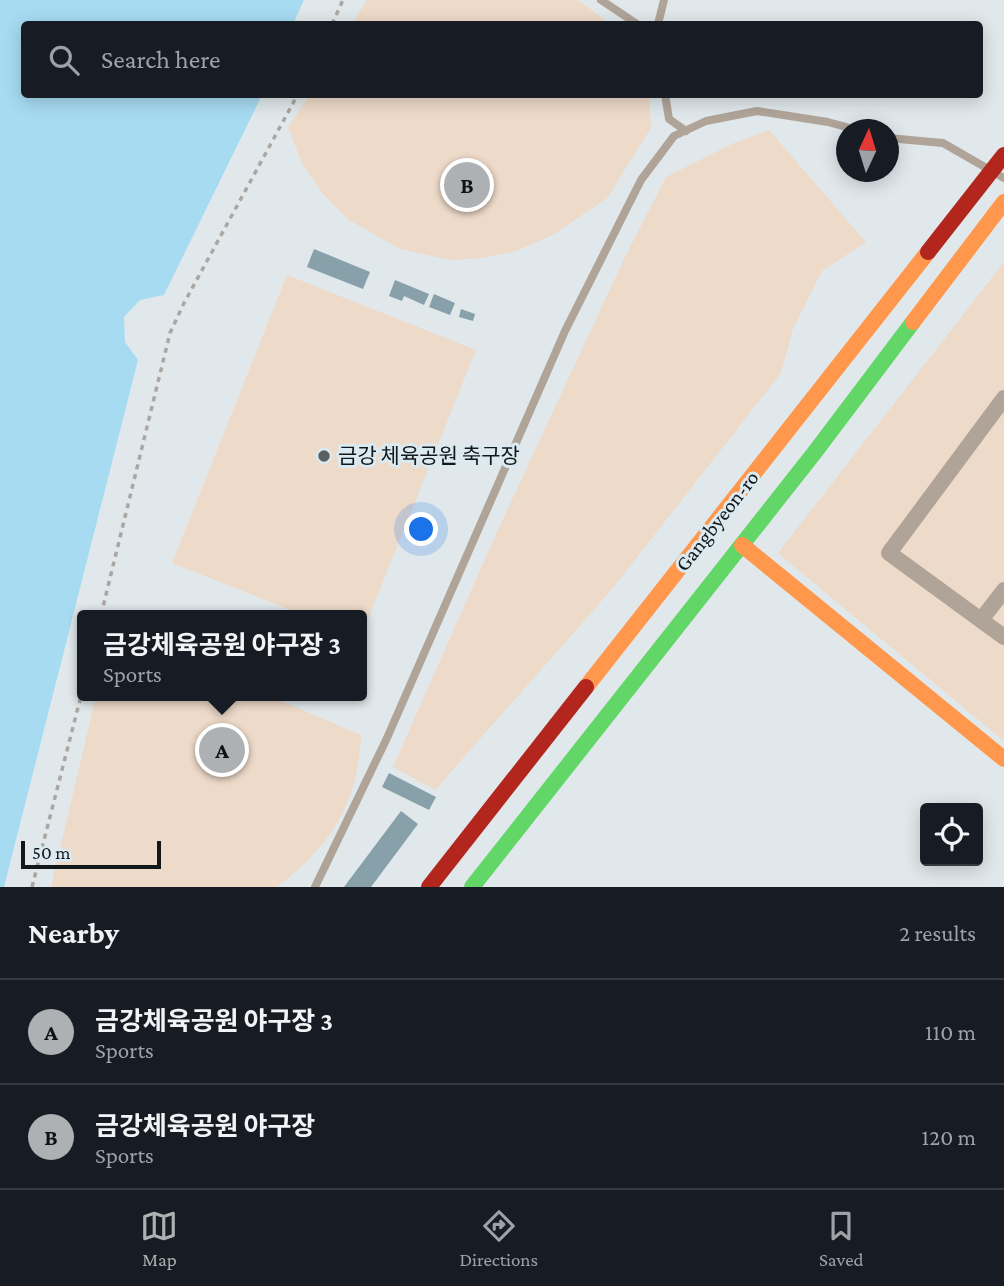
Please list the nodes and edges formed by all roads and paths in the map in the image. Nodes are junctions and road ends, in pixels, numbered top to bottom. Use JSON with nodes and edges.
{"nodes":[{"id":1,"x":343,"y":0,"type":"edge"},
{"id":2,"x":601,"y":0,"type":"edge"},
{"id":3,"x":664,"y":0,"type":"edge"},
{"id":4,"x":333,"y":21,"type":"edge"},
{"id":5,"x":632,"y":21,"type":"edge"},
{"id":6,"x":659,"y":21,"type":"edge"},
{"id":7,"x":296,"y":98,"type":"edge"},
{"id":8,"x":666,"y":98,"type":"edge"},
{"id":9,"x":836,"y":124,"type":"edge"},
{"id":10,"x":686,"y":131,"type":"junction"},
{"id":11,"x":899,"y":139,"type":"edge"},
{"id":12,"x":1004,"y":155,"type":"edge"},
{"id":13,"x":998,"y":175,"type":"edge"},
{"id":14,"x":1004,"y":202,"type":"edge"},
{"id":15,"x":1004,"y":398,"type":"edge"},
{"id":16,"x":742,"y":545,"type":"junction"},
{"id":17,"x":1004,"y":590,"type":"edge"},
{"id":18,"x":102,"y":610,"type":"edge"},
{"id":19,"x":981,"y":620,"type":"junction"},
{"id":20,"x":1004,"y":637,"type":"edge"},
{"id":21,"x":80,"y":701,"type":"edge"},
{"id":22,"x":1004,"y":759,"type":"edge"},
{"id":23,"x":32,"y":887,"type":"edge"},
{"id":24,"x":315,"y":887,"type":"edge"},
{"id":25,"x":429,"y":887,"type":"edge"},
{"id":26,"x":472,"y":887,"type":"edge"}],
"edges":[{"from":1,"to":4,"type":"path"},
{"from":2,"to":5,"type":"lane"},
{"from":3,"to":6,"type":"lane"},
{"from":7,"to":18,"type":"path"},
{"from":8,"to":10,"type":"lane"},
{"from":9,"to":10,"type":"lane"},
{"from":10,"to":24,"type":"lane"},
{"from":11,"to":13,"type":"lane"},
{"from":12,"to":13,"type":"street","name":"Gangbyeon-ro"},
{"from":13,"to":25,"type":"street","name":"Gangbyeon-ro"},
{"from":14,"to":16,"type":"street","name":"Gangbyeon-ro"},
{"from":15,"to":19,"type":"street"},
{"from":16,"to":22,"type":"street"},
{"from":16,"to":26,"type":"street","name":"Gangbyeon-ro"},
{"from":17,"to":19,"type":"street"},
{"from":19,"to":20,"type":"street"},
{"from":21,"to":23,"type":"path"}]}
